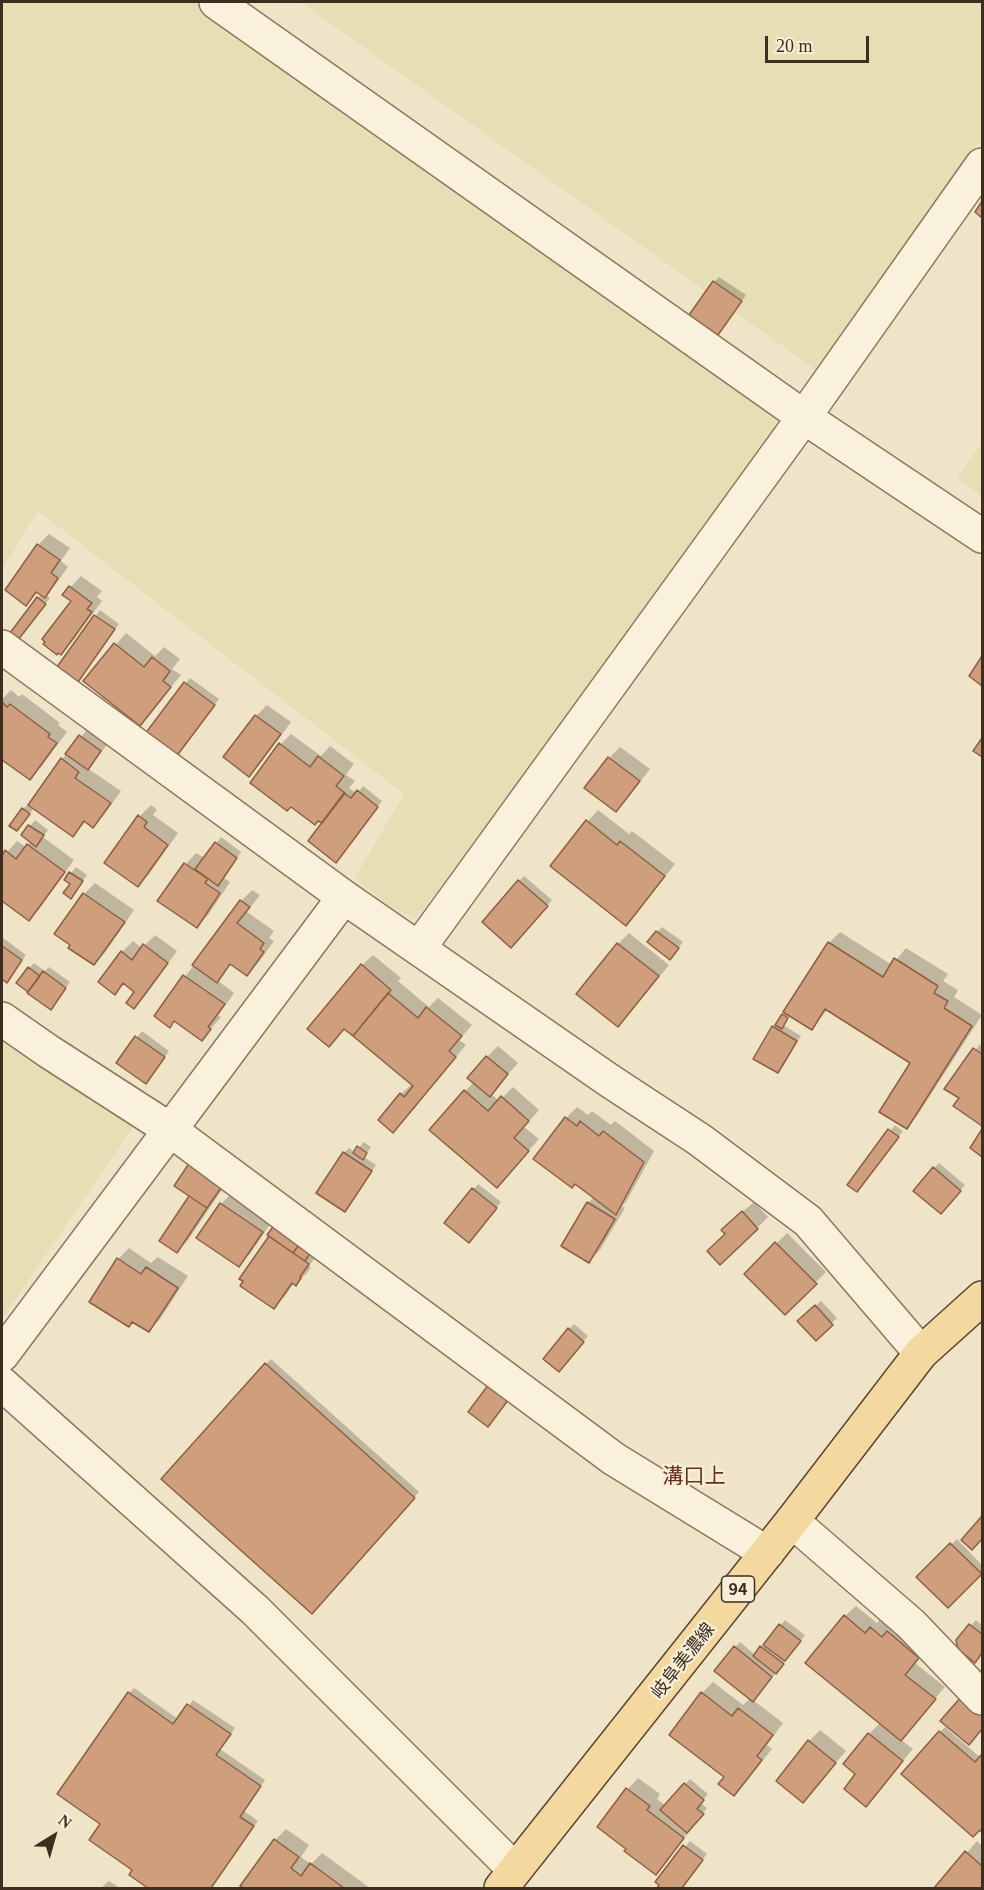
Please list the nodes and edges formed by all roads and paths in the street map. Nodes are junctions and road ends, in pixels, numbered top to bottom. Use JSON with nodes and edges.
{"nodes":[{"id":1,"x":216,"y":2,"type":"edge"},
{"id":2,"x":982,"y":165,"type":"edge"},
{"id":3,"x":804,"y":417,"type":"junction"},
{"id":4,"x":982,"y":536,"type":"edge"},
{"id":5,"x":2,"y":647,"type":"edge"},
{"id":6,"x":344,"y":897,"type":"junction"},
{"id":7,"x":419,"y":948,"type":"junction"},
{"id":8,"x":2,"y":1019,"type":"edge"},
{"id":9,"x":169,"y":1129,"type":"junction"},
{"id":10,"x":982,"y":1298,"type":"edge"},
{"id":11,"x":921,"y":1353,"type":"junction"},
{"id":12,"x":2,"y":1355,"type":"edge"},
{"id":13,"x":2,"y":1384,"type":"edge"},
{"id":14,"x":792,"y":1521,"type":"junction"},
{"id":15,"x":767,"y":1553,"type":"junction"},
{"id":16,"x":982,"y":1698,"type":"edge"},
{"id":17,"x":517,"y":1882,"type":"edge"}],
"edges":[{"from":1,"to":3,"type":"street"},
{"from":2,"to":3,"type":"street"},
{"from":3,"to":4,"type":"street"},
{"from":3,"to":7,"type":"street"},
{"from":5,"to":6,"type":"street"},
{"from":6,"to":7,"type":"street"},
{"from":6,"to":9,"type":"street"},
{"from":7,"to":11,"type":"street"},
{"from":8,"to":9,"type":"street"},
{"from":9,"to":12,"type":"street"},
{"from":9,"to":15,"type":"street"},
{"from":10,"to":11,"type":"main road","name":"岐阜美濃線","number":"94"},
{"from":11,"to":14,"type":"main road","name":"岐阜美濃線","number":"94"},
{"from":13,"to":17,"type":"street"},
{"from":14,"to":15,"type":"main road","name":"岐阜美濃線","number":"94"},
{"from":14,"to":16,"type":"street"},
{"from":15,"to":17,"type":"main road","name":"岐阜美濃線","number":"94"}]}
